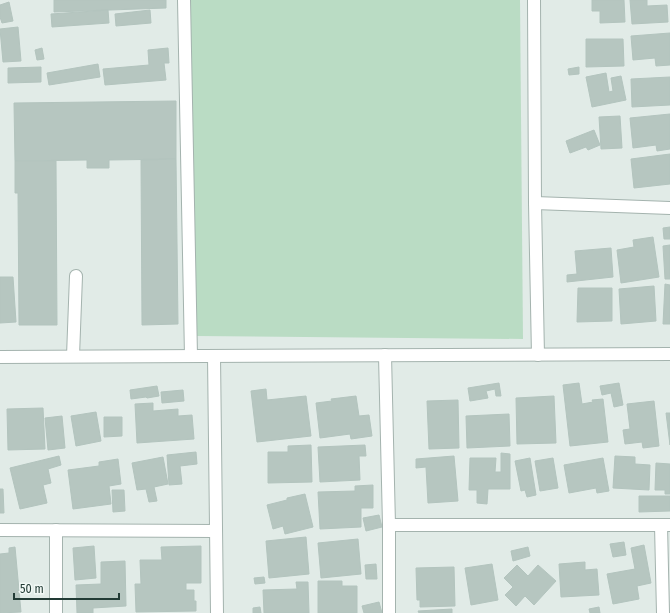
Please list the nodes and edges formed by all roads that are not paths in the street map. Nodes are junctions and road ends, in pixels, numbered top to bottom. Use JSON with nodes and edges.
{"nodes":[{"id":1,"x":184,"y":0,"type":"edge"},
{"id":2,"x":534,"y":0,"type":"edge"},
{"id":3,"x":535,"y":203,"type":"junction"},
{"id":4,"x":670,"y":208,"type":"edge"},
{"id":5,"x":76,"y":276,"type":"dead end"},
{"id":6,"x":670,"y":354,"type":"edge"},
{"id":7,"x":385,"y":355,"type":"junction"},
{"id":8,"x":538,"y":355,"type":"junction"},
{"id":9,"x":73,"y":356,"type":"junction"},
{"id":10,"x":191,"y":356,"type":"junction"},
{"id":11,"x":214,"y":356,"type":"junction"},
{"id":12,"x":0,"y":357,"type":"edge"},
{"id":13,"x":389,"y":525,"type":"junction"},
{"id":14,"x":665,"y":526,"type":"edge"},
{"id":15,"x":0,"y":530,"type":"edge"},
{"id":16,"x":56,"y":530,"type":"junction"},
{"id":17,"x":216,"y":531,"type":"junction"},
{"id":18,"x":56,"y":613,"type":"edge"},
{"id":19,"x":216,"y":613,"type":"edge"},
{"id":20,"x":389,"y":613,"type":"edge"},
{"id":21,"x":663,"y":613,"type":"edge"}],
"edges":[{"from":1,"to":10,"type":"street"},
{"from":2,"to":3,"type":"street"},
{"from":3,"to":4,"type":"street"},
{"from":3,"to":8,"type":"street"},
{"from":5,"to":9,"type":"street"},
{"from":6,"to":8,"type":"street"},
{"from":7,"to":8,"type":"street"},
{"from":7,"to":11,"type":"street"},
{"from":7,"to":13,"type":"street"},
{"from":9,"to":10,"type":"street"},
{"from":9,"to":12,"type":"street"},
{"from":10,"to":11,"type":"street"},
{"from":11,"to":17,"type":"street"},
{"from":13,"to":14,"type":"street"},
{"from":13,"to":20,"type":"street"},
{"from":14,"to":21,"type":"street"},
{"from":15,"to":16,"type":"street"},
{"from":16,"to":17,"type":"street"},
{"from":16,"to":18,"type":"street"},
{"from":17,"to":19,"type":"street"}]}
